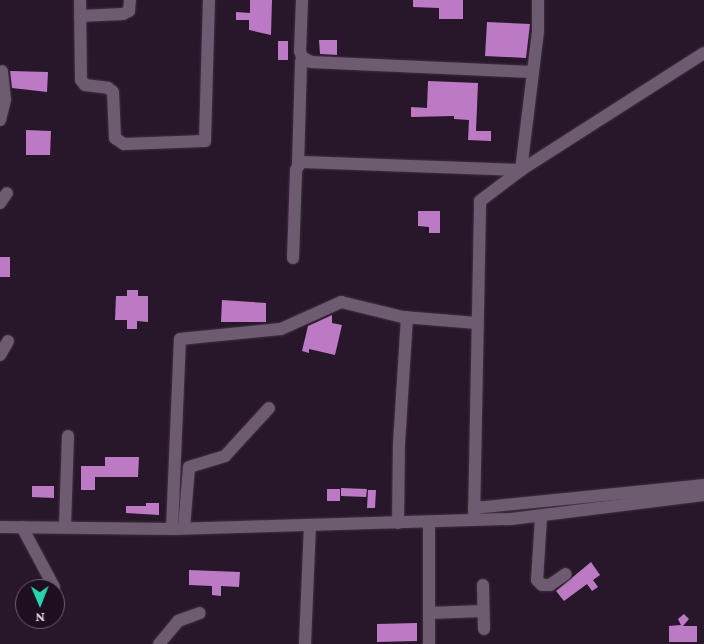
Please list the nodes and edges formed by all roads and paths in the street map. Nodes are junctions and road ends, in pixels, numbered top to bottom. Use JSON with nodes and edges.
{"nodes":[{"id":1,"x":80,"y":0,"type":"edge"},
{"id":2,"x":130,"y":0,"type":"edge"},
{"id":3,"x":209,"y":0,"type":"edge"},
{"id":4,"x":302,"y":0,"type":"edge"},
{"id":5,"x":539,"y":1,"type":"edge"},
{"id":6,"x":80,"y":16,"type":"junction"},
{"id":7,"x":704,"y":53,"type":"edge"},
{"id":8,"x":301,"y":61,"type":"dead end"},
{"id":9,"x":2,"y":71,"type":"dead end"},
{"id":10,"x":531,"y":72,"type":"junction"},
{"id":11,"x":0,"y":120,"type":"edge"},
{"id":12,"x":298,"y":164,"type":"junction"},
{"id":13,"x":521,"y":170,"type":"junction"},
{"id":14,"x":293,"y":258,"type":"dead end"},
{"id":15,"x":407,"y":317,"type":"junction"},
{"id":16,"x":477,"y":323,"type":"junction"},
{"id":17,"x":8,"y":341,"type":"dead end"},
{"id":18,"x":0,"y":356,"type":"edge"},
{"id":19,"x":269,"y":408,"type":"dead end"},
{"id":20,"x":68,"y":436,"type":"dead end"},
{"id":21,"x":704,"y":485,"type":"edge"},
{"id":22,"x":704,"y":495,"type":"edge"},
{"id":23,"x":474,"y":514,"type":"junction"},
{"id":24,"x":541,"y":517,"type":"junction"},
{"id":25,"x":429,"y":522,"type":"junction"},
{"id":26,"x":398,"y":523,"type":"junction"},
{"id":27,"x":65,"y":526,"type":"junction"},
{"id":28,"x":310,"y":526,"type":"junction"},
{"id":29,"x":0,"y":527,"type":"edge"},
{"id":30,"x":22,"y":527,"type":"junction"},
{"id":31,"x":178,"y":529,"type":"junction"},
{"id":32,"x":566,"y":574,"type":"dead end"},
{"id":33,"x":49,"y":579,"type":"edge"},
{"id":34,"x":483,"y":585,"type":"dead end"},
{"id":35,"x":483,"y":611,"type":"junction"},
{"id":36,"x":200,"y":613,"type":"dead end"},
{"id":37,"x":429,"y":613,"type":"junction"},
{"id":38,"x":484,"y":628,"type":"dead end"},
{"id":39,"x":159,"y":644,"type":"edge"},
{"id":40,"x":305,"y":644,"type":"edge"},
{"id":41,"x":429,"y":644,"type":"edge"}],
"edges":[{"from":1,"to":6,"type":"street"},
{"from":2,"to":6,"type":"street"},
{"from":3,"to":6,"type":"street"},
{"from":4,"to":10,"type":"street"},
{"from":5,"to":10,"type":"street"},
{"from":7,"to":13,"type":"street"},
{"from":8,"to":12,"type":"street"},
{"from":9,"to":11,"type":"street"},
{"from":10,"to":13,"type":"street"},
{"from":12,"to":13,"type":"street"},
{"from":12,"to":14,"type":"street"},
{"from":13,"to":16,"type":"street"},
{"from":15,"to":16,"type":"street"},
{"from":15,"to":26,"type":"street"},
{"from":15,"to":31,"type":"street"},
{"from":16,"to":23,"type":"street"},
{"from":17,"to":18,"type":"street"},
{"from":19,"to":31,"type":"street"},
{"from":20,"to":27,"type":"street"},
{"from":21,"to":23,"type":"street"},
{"from":22,"to":24,"type":"street"},
{"from":23,"to":24,"type":"street"},
{"from":23,"to":25,"type":"street"},
{"from":24,"to":32,"type":"street"},
{"from":25,"to":26,"type":"street"},
{"from":25,"to":37,"type":"street"},
{"from":26,"to":28,"type":"street"},
{"from":27,"to":30,"type":"street"},
{"from":27,"to":31,"type":"street"},
{"from":28,"to":31,"type":"street"},
{"from":28,"to":40,"type":"street"},
{"from":29,"to":30,"type":"street"},
{"from":30,"to":33,"type":"street"},
{"from":34,"to":35,"type":"street"},
{"from":35,"to":37,"type":"street"},
{"from":35,"to":38,"type":"street"},
{"from":36,"to":39,"type":"street"},
{"from":37,"to":41,"type":"street"}]}
